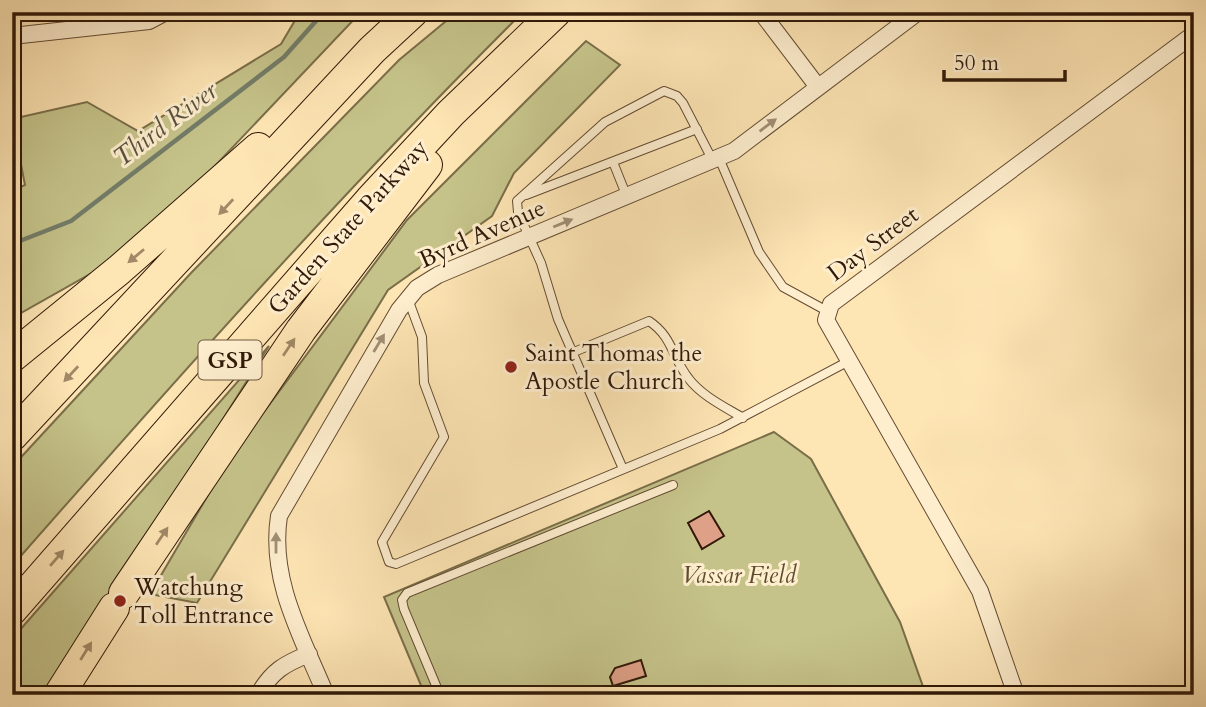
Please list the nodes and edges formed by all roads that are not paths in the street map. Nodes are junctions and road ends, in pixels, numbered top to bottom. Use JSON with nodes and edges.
{"nodes":[{"id":1,"x":166,"y":12,"type":"edge"},
{"id":2,"x":413,"y":12,"type":"edge"},
{"id":3,"x":761,"y":12,"type":"edge"},
{"id":4,"x":918,"y":12,"type":"edge"},
{"id":5,"x":545,"y":22,"type":"edge"},
{"id":6,"x":1194,"y":34,"type":"edge"},
{"id":7,"x":12,"y":36,"type":"edge"},
{"id":8,"x":372,"y":50,"type":"junction"},
{"id":9,"x":818,"y":87,"type":"junction"},
{"id":10,"x":697,"y":130,"type":"junction"},
{"id":11,"x":716,"y":160,"type":"junction"},
{"id":12,"x":613,"y":162,"type":"junction"},
{"id":13,"x":521,"y":197,"type":"junction"},
{"id":14,"x":627,"y":197,"type":"junction"},
{"id":15,"x":529,"y":237,"type":"junction"},
{"id":16,"x":408,"y":299,"type":"junction"},
{"id":17,"x":827,"y":311,"type":"junction"},
{"id":18,"x":574,"y":352,"type":"junction"},
{"id":19,"x":12,"y":357,"type":"edge"},
{"id":20,"x":850,"y":361,"type":"junction"},
{"id":21,"x":743,"y":418,"type":"junction"},
{"id":22,"x":12,"y":436,"type":"edge"},
{"id":23,"x":624,"y":469,"type":"junction"},
{"id":24,"x":673,"y":485,"type":"dead end"},
{"id":25,"x":12,"y":610,"type":"edge"},
{"id":26,"x":309,"y":654,"type":"junction"},
{"id":27,"x":59,"y":695,"type":"edge"},
{"id":28,"x":258,"y":695,"type":"edge"},
{"id":29,"x":326,"y":695,"type":"edge"},
{"id":30,"x":440,"y":695,"type":"edge"},
{"id":31,"x":1016,"y":695,"type":"edge"}],
"edges":[{"from":1,"to":7,"type":"street"},
{"from":2,"to":8,"type":"highway"},
{"from":3,"to":9,"type":"street"},
{"from":4,"to":9,"type":"street","name":"Byrd Avenue"},
{"from":25,"to":5,"type":"highway","name":"Garden State Parkway","number":"GSP","one_way":true},
{"from":27,"to":5,"type":"highway","one_way":true},
{"from":6,"to":17,"type":"street","name":"Day Street"},
{"from":8,"to":19,"type":"highway","one_way":true},
{"from":8,"to":22,"type":"highway","one_way":true},
{"from":11,"to":9,"type":"street","name":"Byrd Avenue","one_way":true},
{"from":10,"to":11,"type":"lane"},
{"from":10,"to":12,"type":"lane"},
{"from":10,"to":13,"type":"lane"},
{"from":11,"to":14,"type":"street","name":"Byrd Avenue"},
{"from":11,"to":17,"type":"lane"},
{"from":12,"to":13,"type":"lane"},
{"from":12,"to":14,"type":"lane"},
{"from":13,"to":15,"type":"lane"},
{"from":15,"to":14,"type":"street","name":"Byrd Avenue","one_way":true},
{"from":15,"to":16,"type":"street","name":"Byrd Avenue"},
{"from":15,"to":18,"type":"lane"},
{"from":16,"to":23,"type":"lane"},
{"from":26,"to":16,"type":"street","name":"Byrd Avenue","one_way":true},
{"from":17,"to":20,"type":"street","name":"Day Street"},
{"from":18,"to":21,"type":"lane"},
{"from":18,"to":23,"type":"lane"},
{"from":20,"to":21,"type":"lane"},
{"from":20,"to":31,"type":"street","name":"Day Street"},
{"from":21,"to":23,"type":"lane"},
{"from":24,"to":30,"type":"lane"},
{"from":26,"to":28,"type":"street"},
{"from":26,"to":29,"type":"street","name":"Byrd Avenue"}]}
